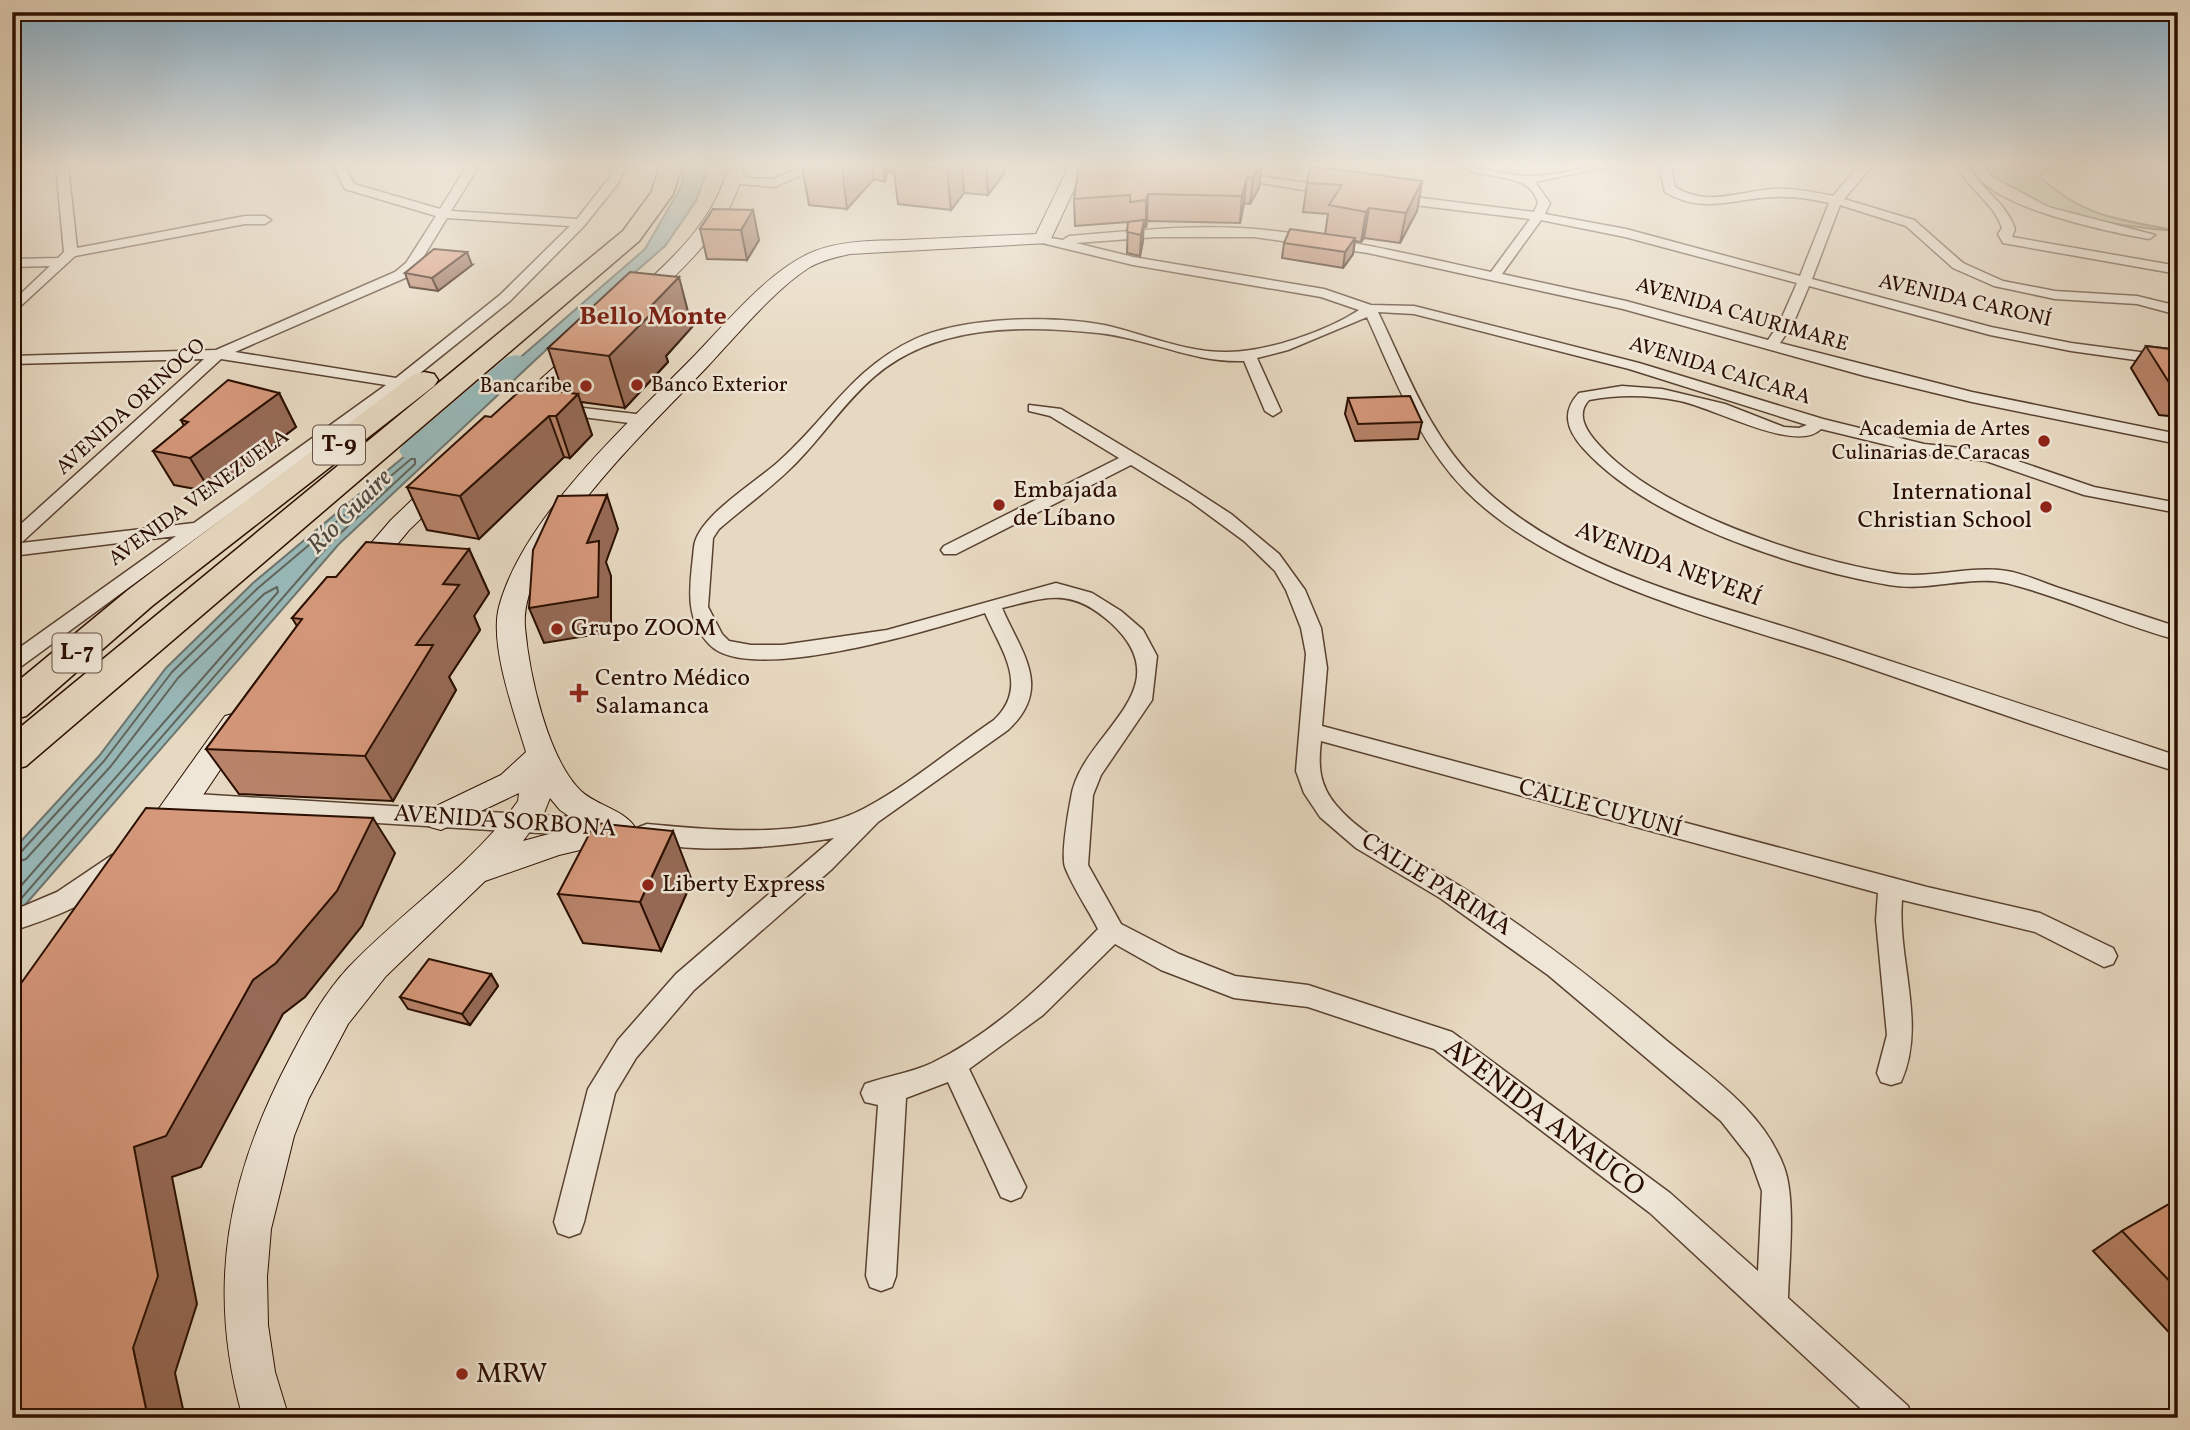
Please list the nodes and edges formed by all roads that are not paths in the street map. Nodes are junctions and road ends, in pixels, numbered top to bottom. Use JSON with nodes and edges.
{"nodes":[{"id":1,"x":66,"y":233,"type":"edge"},
{"id":2,"x":186,"y":233,"type":"edge"},
{"id":3,"x":431,"y":233,"type":"edge"},
{"id":4,"x":570,"y":233,"type":"edge"},
{"id":5,"x":606,"y":233,"type":"edge"},
{"id":6,"x":632,"y":233,"type":"edge"},
{"id":7,"x":704,"y":233,"type":"edge"},
{"id":8,"x":1046,"y":233,"type":"edge"},
{"id":9,"x":1084,"y":233,"type":"edge"},
{"id":10,"x":1294,"y":233,"type":"edge"},
{"id":11,"x":1526,"y":233,"type":"edge"},
{"id":12,"x":1625,"y":233,"type":"edge"},
{"id":13,"x":1823,"y":233,"type":"edge"},
{"id":14,"x":1925,"y":233,"type":"edge"},
{"id":15,"x":2005,"y":233,"type":"edge"},
{"id":16,"x":2138,"y":233,"type":"edge"},
{"id":17,"x":1137,"y":234,"type":"junction"},
{"id":18,"x":2150,"y":235,"type":"dead end"},
{"id":19,"x":1044,"y":236,"type":"junction"},
{"id":20,"x":68,"y":258,"type":"junction"},
{"id":21,"x":1133,"y":261,"type":"junction"},
{"id":22,"x":12,"y":263,"type":"edge"},
{"id":23,"x":2178,"y":270,"type":"edge"},
{"id":24,"x":1497,"y":272,"type":"junction"},
{"id":25,"x":1804,"y":283,"type":"junction"},
{"id":26,"x":1370,"y":309,"type":"junction"},
{"id":27,"x":12,"y":310,"type":"edge"},
{"id":28,"x":2178,"y":311,"type":"edge"},
{"id":29,"x":621,"y":317,"type":"edge"},
{"id":30,"x":602,"y":334,"type":"edge"},
{"id":31,"x":1774,"y":340,"type":"junction"},
{"id":32,"x":218,"y":354,"type":"junction"},
{"id":33,"x":1249,"y":356,"type":"junction"},
{"id":34,"x":12,"y":360,"type":"edge"},
{"id":35,"x":2178,"y":362,"type":"edge"},
{"id":36,"x":399,"y":383,"type":"junction"},
{"id":37,"x":523,"y":406,"type":"junction"},
{"id":38,"x":1035,"y":408,"type":"dead end"},
{"id":39,"x":1273,"y":411,"type":"dead end"},
{"id":40,"x":645,"y":420,"type":"junction"},
{"id":41,"x":1818,"y":423,"type":"junction"},
{"id":42,"x":2178,"y":429,"type":"edge"},
{"id":43,"x":496,"y":432,"type":"edge"},
{"id":44,"x":2178,"y":439,"type":"edge"},
{"id":45,"x":1130,"y":459,"type":"junction"},
{"id":46,"x":467,"y":460,"type":"edge"},
{"id":47,"x":2178,"y":508,"type":"edge"},
{"id":48,"x":197,"y":528,"type":"junction"},
{"id":49,"x":12,"y":542,"type":"edge"},
{"id":50,"x":12,"y":550,"type":"edge"},
{"id":51,"x":950,"y":550,"type":"dead end"},
{"id":52,"x":140,"y":598,"type":"junction"},
{"id":53,"x":337,"y":598,"type":"edge"},
{"id":54,"x":991,"y":605,"type":"junction"},
{"id":55,"x":2178,"y":634,"type":"edge"},
{"id":56,"x":12,"y":663,"type":"edge"},
{"id":57,"x":12,"y":688,"type":"edge"},
{"id":58,"x":12,"y":707,"type":"edge"},
{"id":59,"x":247,"y":708,"type":"edge"},
{"id":60,"x":1309,"y":730,"type":"junction"},
{"id":61,"x":27,"y":744,"type":"edge"},
{"id":62,"x":542,"y":755,"type":"junction"},
{"id":63,"x":12,"y":763,"type":"edge"},
{"id":64,"x":2178,"y":764,"type":"edge"},
{"id":65,"x":180,"y":802,"type":"junction"},
{"id":66,"x":872,"y":815,"type":"junction"},
{"id":67,"x":441,"y":818,"type":"junction"},
{"id":68,"x":520,"y":823,"type":"junction"},
{"id":69,"x":620,"y":829,"type":"junction"},
{"id":70,"x":472,"y":873,"type":"junction"},
{"id":71,"x":1891,"y":887,"type":"junction"},
{"id":72,"x":101,"y":913,"type":"edge"},
{"id":73,"x":12,"y":921,"type":"edge"},
{"id":74,"x":1112,"y":931,"type":"junction"},
{"id":75,"x":2104,"y":956,"type":"dead end"},
{"id":76,"x":954,"y":1066,"type":"junction"},
{"id":77,"x":1891,"y":1073,"type":"dead end"},
{"id":78,"x":1011,"y":1187,"type":"dead end"},
{"id":79,"x":569,"y":1222,"type":"dead end"},
{"id":80,"x":881,"y":1276,"type":"dead end"},
{"id":81,"x":1772,"y":1302,"type":"junction"},
{"id":82,"x":265,"y":1418,"type":"edge"},
{"id":83,"x":1896,"y":1418,"type":"edge"}],
"edges":[{"from":1,"to":20,"type":"street"},
{"from":2,"to":20,"type":"street"},
{"from":3,"to":32,"type":"street","name":"AVENIDA ORINOCO"},
{"from":4,"to":36,"type":"street","name":"AVENIDA VENEZUELA"},
{"from":5,"to":52,"type":"highway","number":"T-9"},
{"from":6,"to":61,"type":"highway","number":"T-9"},
{"from":7,"to":29,"type":"street"},
{"from":8,"to":19,"type":"street"},
{"from":9,"to":19,"type":"street","name":"AVENIDA CAURIMARE"},
{"from":10,"to":24,"type":"street","name":"AVENIDA CAURIMARE"},
{"from":11,"to":24,"type":"street"},
{"from":12,"to":25,"type":"street","name":"AVENIDA CARONÍ"},
{"from":13,"to":25,"type":"street"},
{"from":14,"to":28,"type":"street"},
{"from":15,"to":23,"type":"street"},
{"from":16,"to":18,"type":"street"},
{"from":17,"to":19,"type":"street","name":"AVENIDA CAURIMARE"},
{"from":17,"to":21,"type":"street"},
{"from":17,"to":24,"type":"street","name":"AVENIDA CAURIMARE"},
{"from":19,"to":21,"type":"street"},
{"from":19,"to":40,"type":"street"},
{"from":20,"to":22,"type":"street"},
{"from":20,"to":27,"type":"street"},
{"from":21,"to":26,"type":"street"},
{"from":24,"to":31,"type":"street","name":"AVENIDA CAURIMARE"},
{"from":25,"to":31,"type":"street"},
{"from":25,"to":35,"type":"street","name":"AVENIDA CARONÍ"},
{"from":26,"to":33,"type":"street"},
{"from":26,"to":41,"type":"street","name":"AVENIDA CAICARA"},
{"from":26,"to":64,"type":"street","name":"AVENIDA NEVERÍ"},
{"from":30,"to":37,"type":"street"},
{"from":31,"to":42,"type":"street","name":"AVENIDA CAURIMARE"},
{"from":31,"to":44,"type":"street","name":"AVENIDA CAURIMARE"},
{"from":32,"to":34,"type":"street"},
{"from":32,"to":36,"type":"street"},
{"from":32,"to":49,"type":"street","name":"AVENIDA ORINOCO"},
{"from":33,"to":39,"type":"street"},
{"from":33,"to":54,"type":"street"},
{"from":36,"to":48,"type":"street","name":"AVENIDA VENEZUELA"},
{"from":37,"to":40,"type":"street"},
{"from":37,"to":43,"type":"street"},
{"from":38,"to":45,"type":"street","name":"CALLE PARIMA"},
{"from":40,"to":62,"type":"street"},
{"from":41,"to":47,"type":"street","name":"AVENIDA CAICARA"},
{"from":41,"to":55,"type":"street"},
{"from":45,"to":51,"type":"street"},
{"from":45,"to":60,"type":"street","name":"CALLE PARIMA"},
{"from":46,"to":53,"type":"street"},
{"from":48,"to":50,"type":"street"},
{"from":48,"to":56,"type":"street","name":"AVENIDA VENEZUELA"},
{"from":52,"to":57,"type":"highway","number":"T-9"},
{"from":52,"to":58,"type":"highway","number":"L-7"},
{"from":54,"to":66,"type":"street","name":"AVENIDA SORBONA"},
{"from":54,"to":74,"type":"street"},
{"from":59,"to":65,"type":"street"},
{"from":60,"to":71,"type":"street","name":"CALLE CUYUNÍ"},
{"from":60,"to":81,"type":"street","name":"CALLE PARIMA"},
{"from":61,"to":63,"type":"highway","number":"T-9"},
{"from":62,"to":67,"type":"street"},
{"from":62,"to":68,"type":"street"},
{"from":62,"to":69,"type":"street"},
{"from":65,"to":67,"type":"street","name":"AVENIDA SORBONA"},
{"from":65,"to":72,"type":"street"},
{"from":65,"to":73,"type":"street"},
{"from":66,"to":69,"type":"street","name":"AVENIDA SORBONA"},
{"from":66,"to":79,"type":"street"},
{"from":67,"to":68,"type":"street","name":"AVENIDA SORBONA"},
{"from":68,"to":69,"type":"street","name":"AVENIDA SORBONA"},
{"from":68,"to":70,"type":"street"},
{"from":69,"to":70,"type":"street"},
{"from":70,"to":82,"type":"street"},
{"from":71,"to":75,"type":"street","name":"CALLE CUYUNÍ"},
{"from":71,"to":77,"type":"street"},
{"from":74,"to":76,"type":"street"},
{"from":74,"to":81,"type":"street","name":"AVENIDA ANAUCO"},
{"from":76,"to":78,"type":"street"},
{"from":76,"to":80,"type":"street"},
{"from":81,"to":83,"type":"street","name":"AVENIDA ANAUCO"}]}
